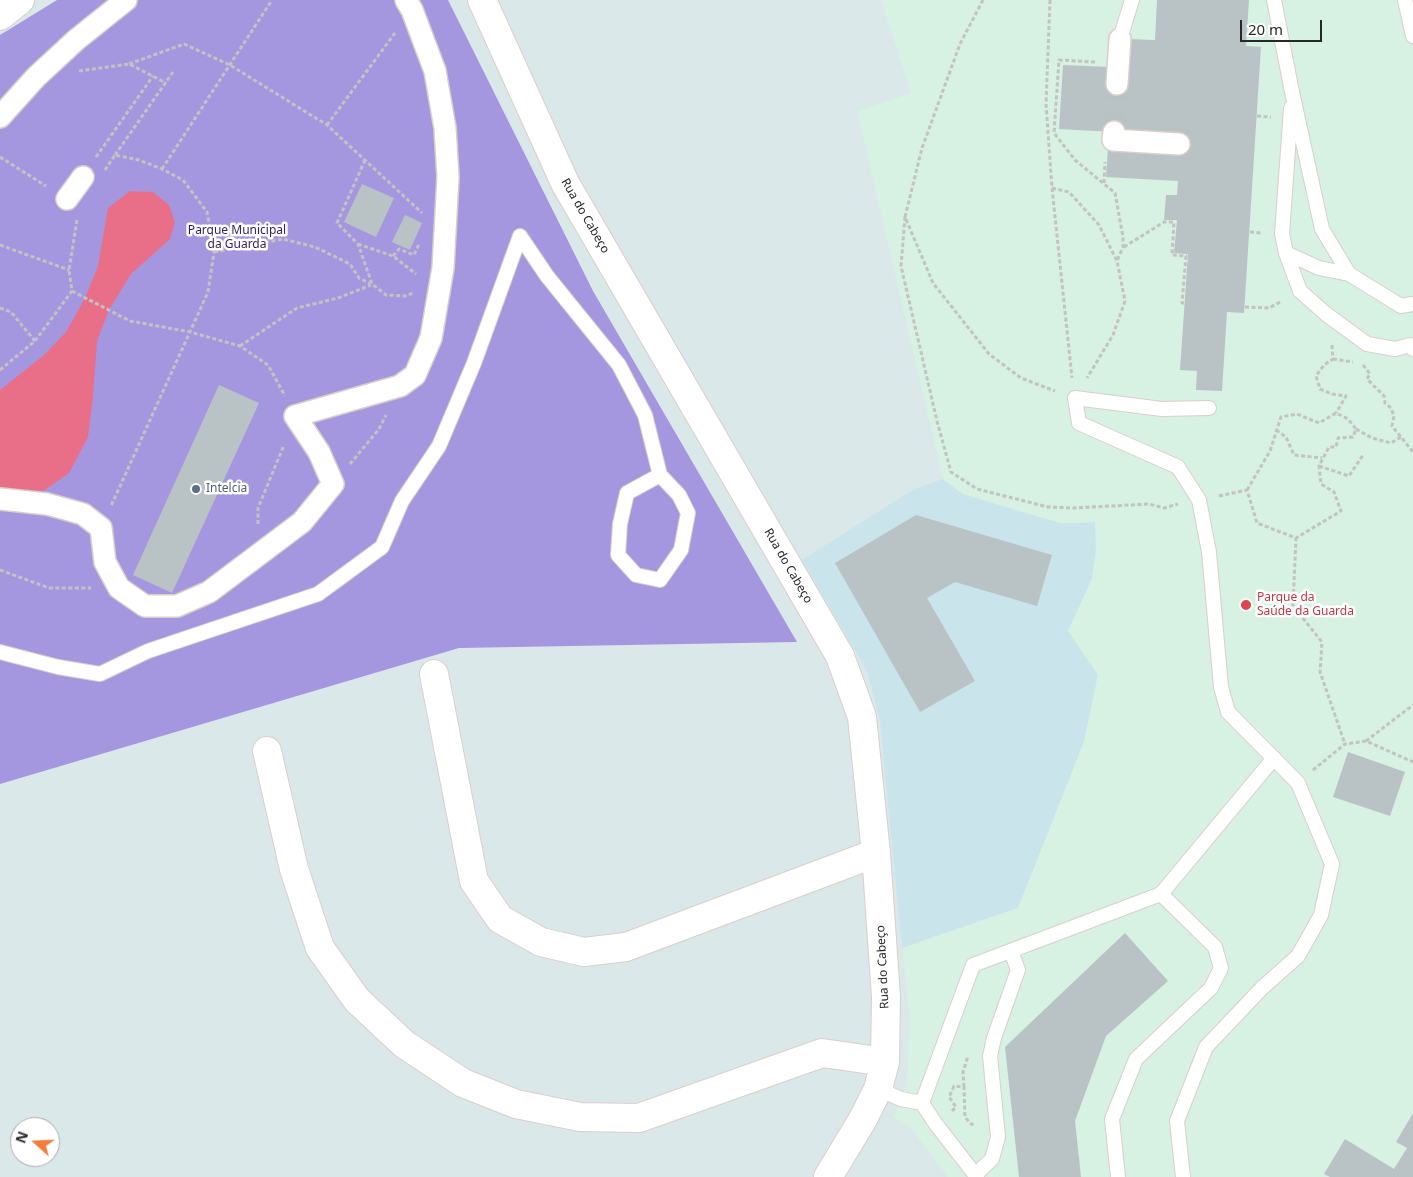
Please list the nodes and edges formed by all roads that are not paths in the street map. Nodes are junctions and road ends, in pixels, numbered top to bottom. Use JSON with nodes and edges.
{"nodes":[{"id":1,"x":20,"y":0,"type":"edge"},
{"id":2,"x":126,"y":0,"type":"edge"},
{"id":3,"x":482,"y":0,"type":"edge"},
{"id":4,"x":1132,"y":0,"type":"edge"},
{"id":5,"x":1274,"y":0,"type":"edge"},
{"id":6,"x":1405,"y":0,"type":"edge"},
{"id":7,"x":409,"y":5,"type":"edge"},
{"id":8,"x":0,"y":16,"type":"edge"},
{"id":9,"x":1413,"y":36,"type":"edge"},
{"id":10,"x":1120,"y":39,"type":"joint"},
{"id":11,"x":1117,"y":84,"type":"tunnel mouth"},
{"id":12,"x":1292,"y":92,"type":"junction"},
{"id":13,"x":0,"y":118,"type":"edge"},
{"id":14,"x":1114,"y":132,"type":"dead end"},
{"id":15,"x":1179,"y":144,"type":"dead end"},
{"id":16,"x":91,"y":177,"type":"road end"},
{"id":17,"x":66,"y":202,"type":"road end"},
{"id":18,"x":1286,"y":253,"type":"junction"},
{"id":19,"x":1349,"y":274,"type":"junction"},
{"id":20,"x":1413,"y":304,"type":"edge"},
{"id":21,"x":1413,"y":350,"type":"edge"},
{"id":22,"x":1209,"y":408,"type":"dead end"},
{"id":23,"x":660,"y":475,"type":"junction"},
{"id":24,"x":0,"y":499,"type":"edge"},
{"id":25,"x":0,"y":652,"type":"edge"},
{"id":26,"x":434,"y":674,"type":"dead end"},
{"id":27,"x":267,"y":750,"type":"dead end"},
{"id":28,"x":1274,"y":758,"type":"junction"},
{"id":29,"x":876,"y":853,"type":"junction"},
{"id":30,"x":1160,"y":894,"type":"junction"},
{"id":31,"x":1011,"y":951,"type":"junction"},
{"id":32,"x":885,"y":1062,"type":"junction"},
{"id":33,"x":878,"y":1089,"type":"junction"},
{"id":34,"x":922,"y":1103,"type":"junction"},
{"id":35,"x":976,"y":1176,"type":"edge"},
{"id":36,"x":828,"y":1177,"type":"edge"},
{"id":37,"x":1118,"y":1177,"type":"edge"},
{"id":38,"x":1183,"y":1177,"type":"edge"}],
"edges":[{"from":1,"to":8,"type":"street"},
{"from":2,"to":13,"type":"street"},
{"from":3,"to":29,"type":"street","name":"Rua do Cabeço"},
{"from":4,"to":10,"type":"lane"},
{"from":5,"to":12,"type":"lane"},
{"from":6,"to":9,"type":"lane"},
{"from":7,"to":24,"type":"street"},
{"from":10,"to":11,"type":"street"},
{"from":12,"to":18,"type":"lane"},
{"from":12,"to":19,"type":"lane"},
{"from":14,"to":15,"type":"street"},
{"from":16,"to":17,"type":"street"},
{"from":18,"to":19,"type":"lane"},
{"from":18,"to":21,"type":"lane"},
{"from":19,"to":20,"type":"lane"},
{"from":22,"to":28,"type":"lane"},
{"from":23,"to":23,"type":"lane"},
{"from":23,"to":25,"type":"lane"},
{"from":26,"to":29,"type":"street"},
{"from":27,"to":32,"type":"street"},
{"from":28,"to":30,"type":"lane"},
{"from":28,"to":38,"type":"lane"},
{"from":29,"to":32,"type":"street","name":"Rua do Cabeço"},
{"from":30,"to":31,"type":"lane"},
{"from":30,"to":37,"type":"lane"},
{"from":31,"to":34,"type":"lane"},
{"from":31,"to":35,"type":"lane"},
{"from":32,"to":33,"type":"street","name":"Rua do Cabeço"},
{"from":33,"to":34,"type":"lane"},
{"from":33,"to":36,"type":"street","name":"Rua do Cabeço"},
{"from":34,"to":35,"type":"lane"}]}
